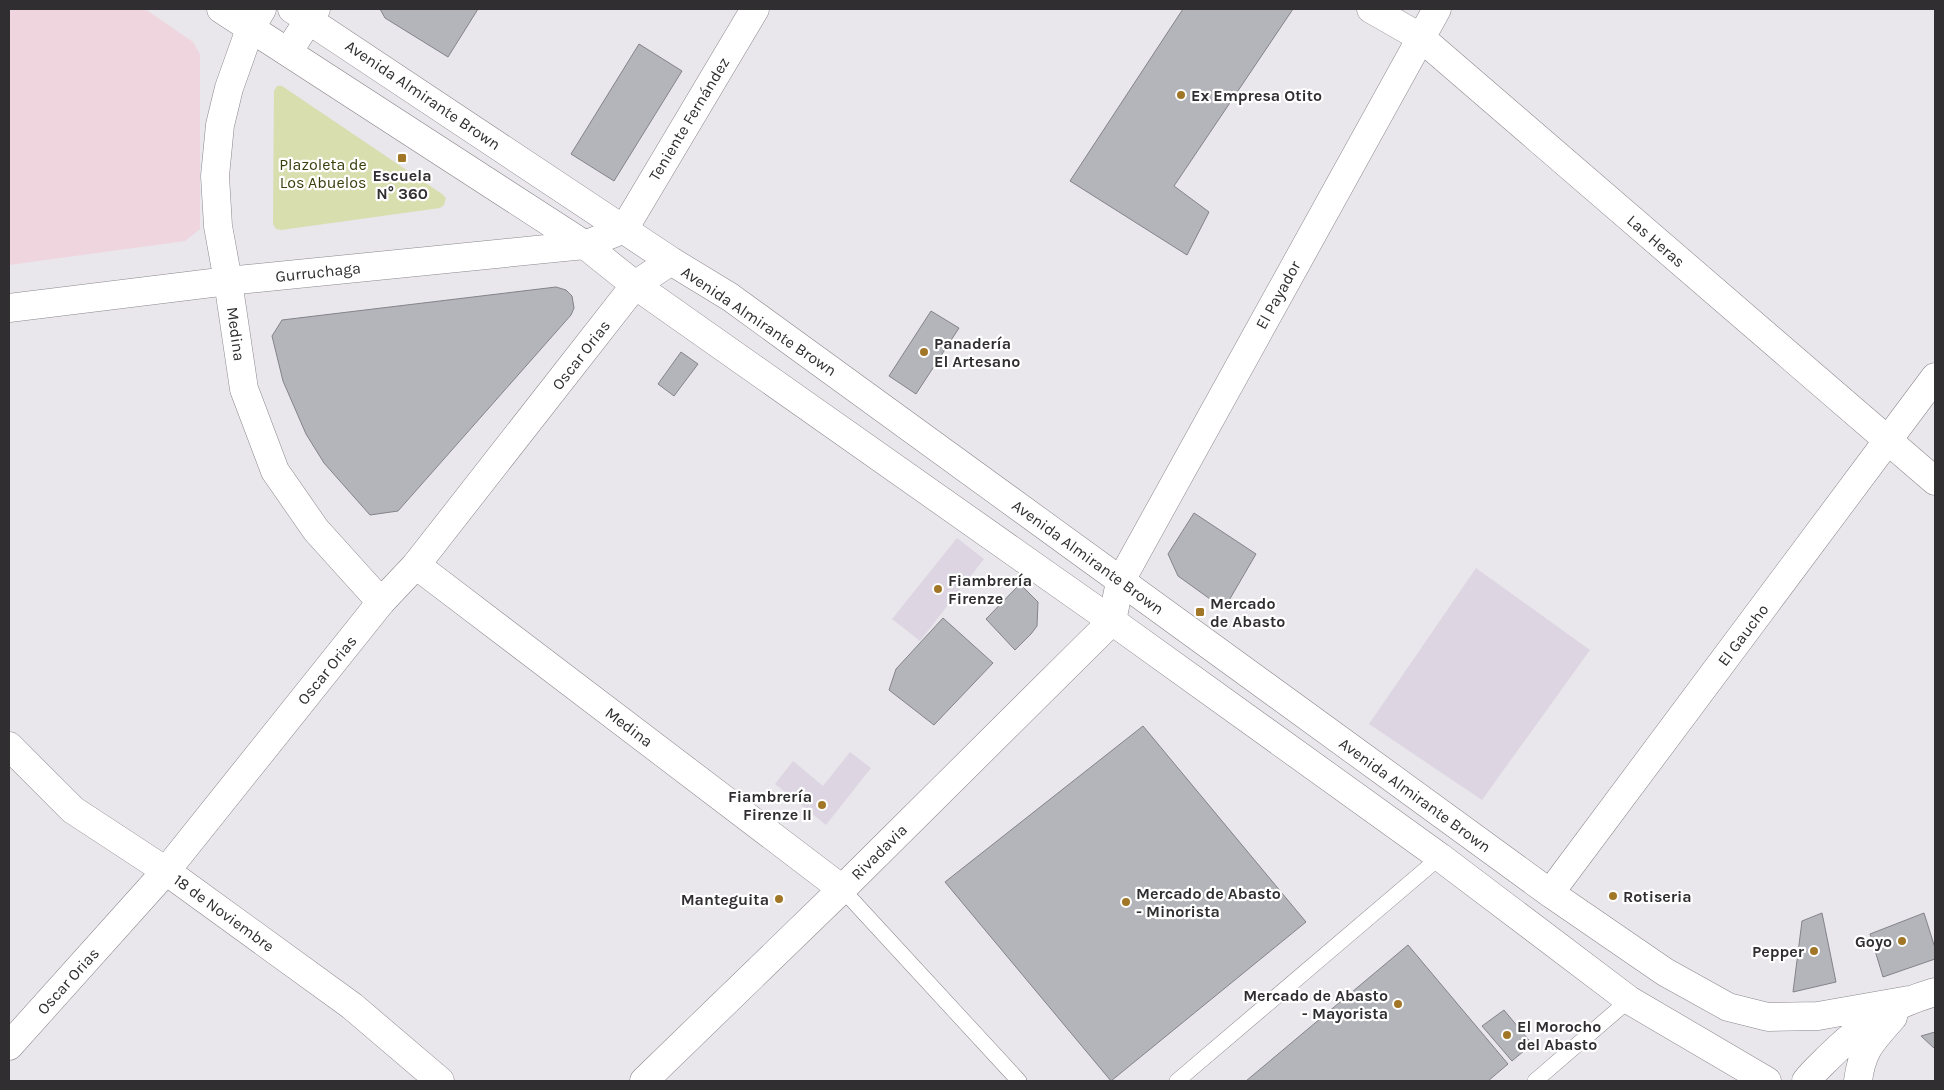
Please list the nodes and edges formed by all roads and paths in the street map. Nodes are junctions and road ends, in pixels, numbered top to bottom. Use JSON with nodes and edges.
{"nodes":[{"id":1,"x":220,"y":9,"type":"edge"},
{"id":2,"x":755,"y":9,"type":"edge"},
{"id":3,"x":1371,"y":9,"type":"edge"},
{"id":4,"x":1437,"y":9,"type":"edge"},
{"id":5,"x":306,"y":13,"type":"edge"},
{"id":6,"x":256,"y":19,"type":"edge"},
{"id":7,"x":1420,"y":37,"type":"junction"},
{"id":8,"x":288,"y":52,"type":"junction"},
{"id":9,"x":624,"y":229,"type":"junction"},
{"id":10,"x":585,"y":245,"type":"junction"},
{"id":11,"x":671,"y":262,"type":"junction"},
{"id":12,"x":228,"y":281,"type":"junction"},
{"id":13,"x":635,"y":285,"type":"junction"},
{"id":14,"x":9,"y":308,"type":"edge"},
{"id":15,"x":1935,"y":377,"type":"edge"},
{"id":16,"x":1889,"y":442,"type":"junction"},
{"id":17,"x":1935,"y":481,"type":"edge"},
{"id":18,"x":416,"y":565,"type":"junction"},
{"id":19,"x":1120,"y":582,"type":"junction"},
{"id":20,"x":381,"y":602,"type":"junction"},
{"id":21,"x":1112,"y":621,"type":"junction"},
{"id":22,"x":9,"y":746,"type":"edge"},
{"id":23,"x":1440,"y":857,"type":"junction"},
{"id":24,"x":166,"y":871,"type":"junction"},
{"id":25,"x":842,"y":888,"type":"junction"},
{"id":26,"x":1550,"y":892,"type":"junction"},
{"id":27,"x":1935,"y":992,"type":"edge"},
{"id":28,"x":1629,"y":1000,"type":"junction"},
{"id":29,"x":1909,"y":1000,"type":"junction"},
{"id":30,"x":9,"y":1046,"type":"edge"},
{"id":31,"x":440,"y":1081,"type":"edge"},
{"id":32,"x":644,"y":1081,"type":"edge"},
{"id":33,"x":1019,"y":1081,"type":"edge"},
{"id":34,"x":1177,"y":1081,"type":"edge"},
{"id":35,"x":1535,"y":1081,"type":"edge"},
{"id":36,"x":1767,"y":1081,"type":"edge"},
{"id":37,"x":1806,"y":1081,"type":"edge"},
{"id":38,"x":1858,"y":1081,"type":"edge"}],
"edges":[{"from":1,"to":6,"type":"street"},
{"from":2,"to":9,"type":"street","name":"Teniente Fernández"},
{"from":3,"to":7,"type":"street","name":"Las Heras"},
{"from":4,"to":7,"type":"street","name":"El Payador"},
{"from":5,"to":8,"type":"street"},
{"from":5,"to":9,"type":"street","name":"Avenida Almirante Brown"},
{"from":6,"to":8,"type":"street"},
{"from":6,"to":12,"type":"street","name":"Medina"},
{"from":7,"to":16,"type":"street","name":"Las Heras"},
{"from":7,"to":19,"type":"street","name":"El Payador"},
{"from":8,"to":10,"type":"street"},
{"from":9,"to":10,"type":"street","name":"Gurruchaga"},
{"from":9,"to":11,"type":"street","name":"Avenida Almirante Brown"},
{"from":10,"to":12,"type":"street","name":"Gurruchaga"},
{"from":10,"to":13,"type":"street"},
{"from":11,"to":13,"type":"street","name":"Oscar Orias"},
{"from":11,"to":19,"type":"street","name":"Avenida Almirante Brown"},
{"from":12,"to":14,"type":"street","name":"Gurruchaga"},
{"from":12,"to":20,"type":"street","name":"Medina"},
{"from":13,"to":18,"type":"street","name":"Oscar Orias"},
{"from":13,"to":21,"type":"street"},
{"from":15,"to":16,"type":"street","name":"El Gaucho"},
{"from":16,"to":17,"type":"street","name":"Las Heras"},
{"from":16,"to":26,"type":"street","name":"El Gaucho"},
{"from":18,"to":20,"type":"street","name":"Oscar Orias"},
{"from":18,"to":25,"type":"street","name":"Medina"},
{"from":19,"to":21,"type":"street","name":"El Payador"},
{"from":19,"to":26,"type":"street","name":"Avenida Almirante Brown"},
{"from":20,"to":24,"type":"street","name":"Oscar Orias"},
{"from":21,"to":23,"type":"street"},
{"from":21,"to":25,"type":"street","name":"Rivadavia"},
{"from":22,"to":24,"type":"street","name":"18 de Noviembre"},
{"from":23,"to":28,"type":"street"},
{"from":23,"to":34,"type":"lane"},
{"from":24,"to":30,"type":"street","name":"Oscar Orias"},
{"from":24,"to":31,"type":"street","name":"18 de Noviembre"},
{"from":25,"to":32,"type":"street","name":"Rivadavia"},
{"from":25,"to":33,"type":"lane"},
{"from":26,"to":29,"type":"street","name":"Avenida Almirante Brown"},
{"from":27,"to":29,"type":"street"},
{"from":28,"to":35,"type":"lane"},
{"from":28,"to":36,"type":"street"},
{"from":29,"to":37,"type":"street"},
{"from":29,"to":38,"type":"street"}]}
